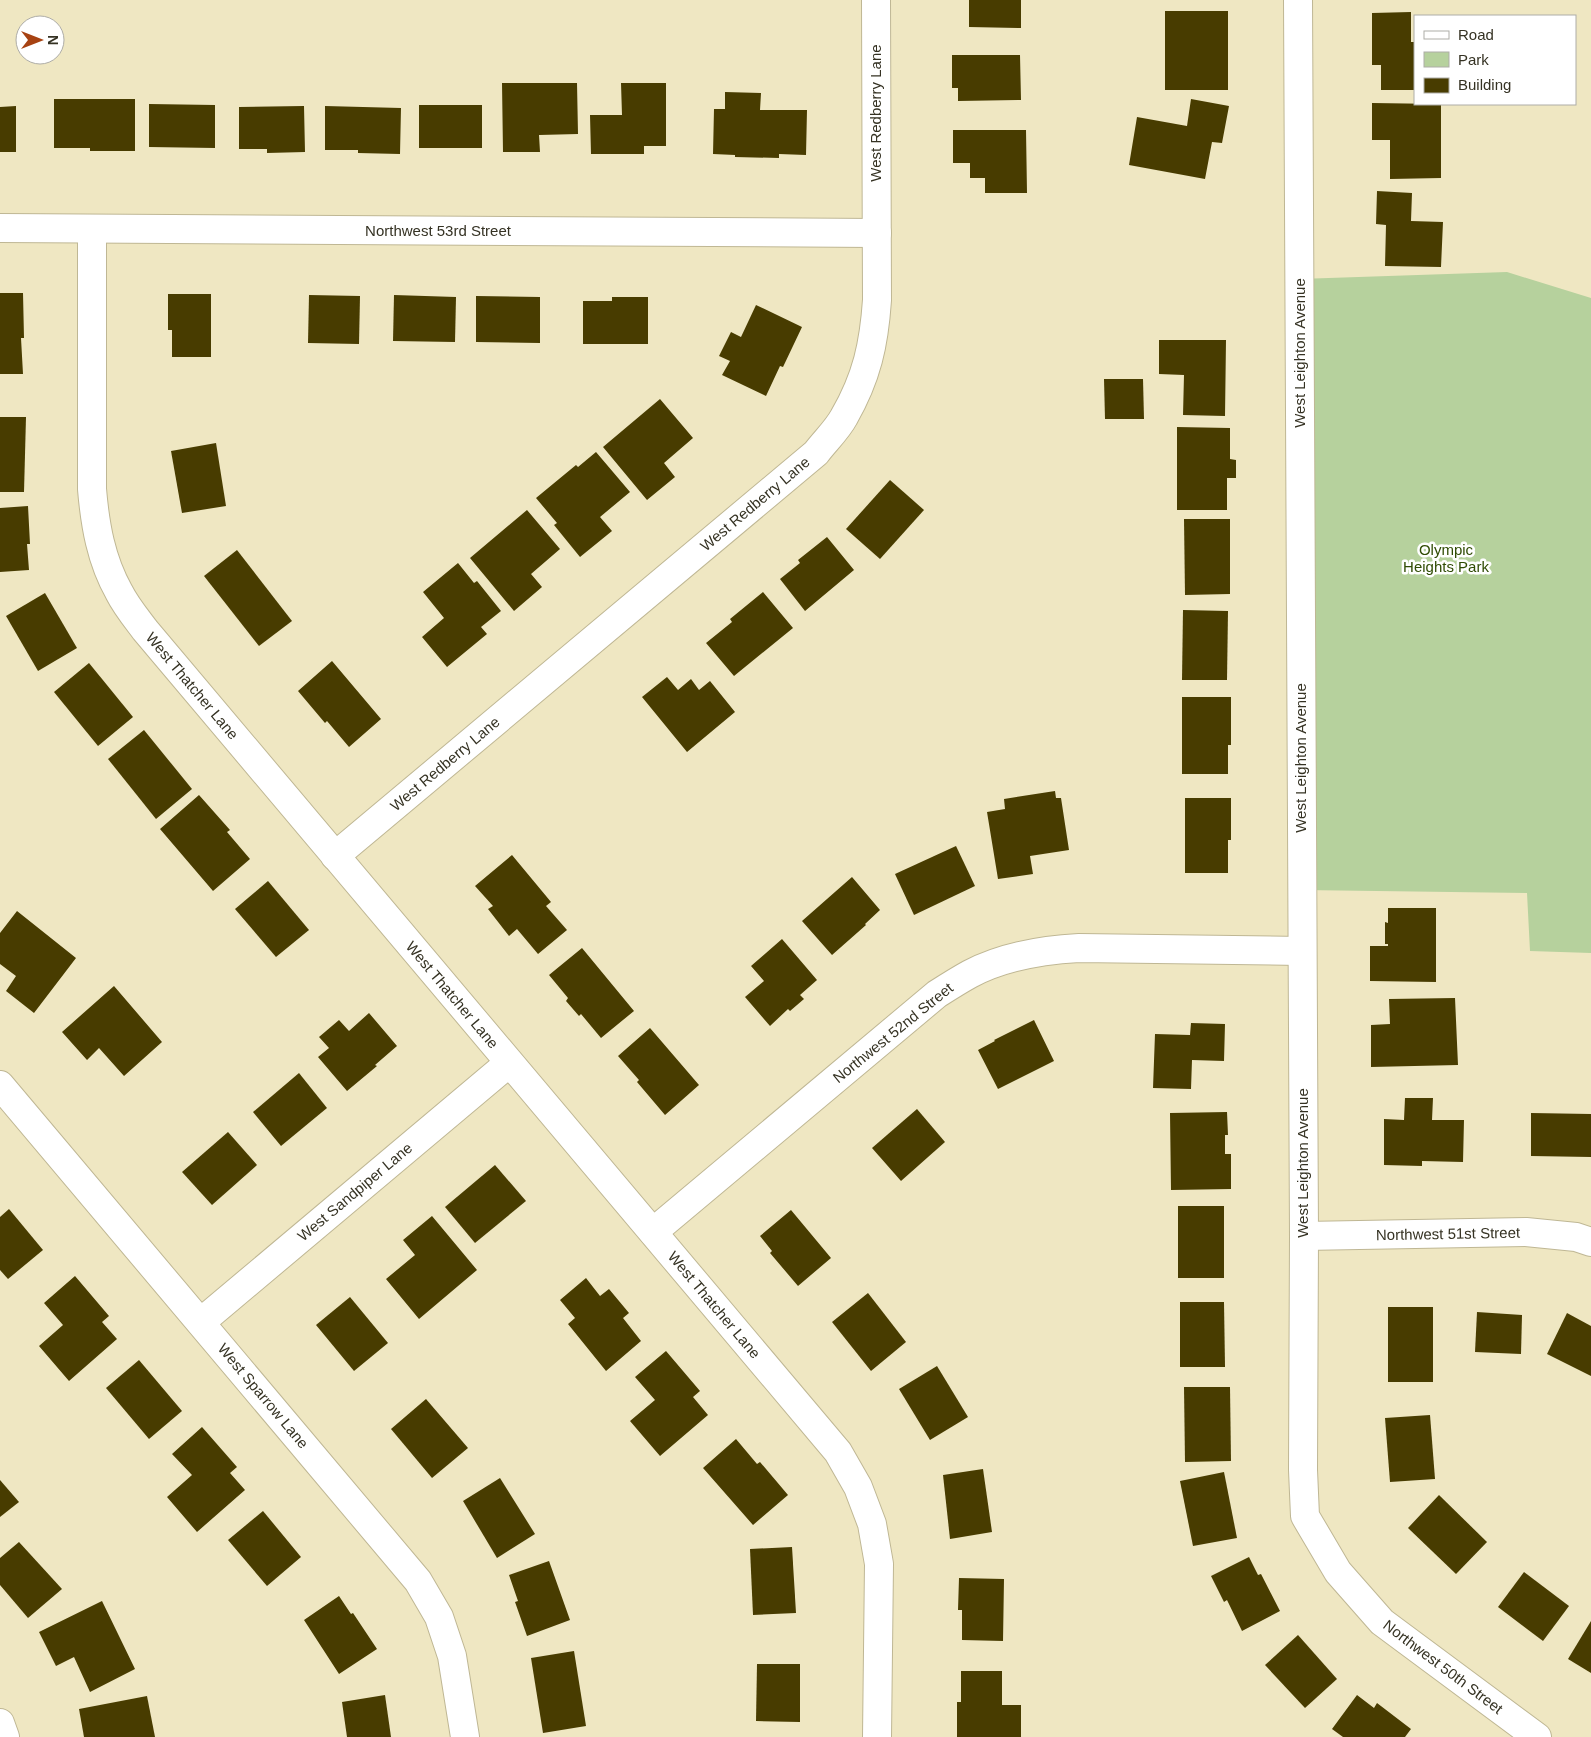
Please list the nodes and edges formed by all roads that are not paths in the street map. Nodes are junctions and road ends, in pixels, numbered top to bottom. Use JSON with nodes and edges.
{"nodes":[{"id":1,"x":876,"y":0,"type":"edge"},
{"id":2,"x":1298,"y":0,"type":"edge"},
{"id":3,"x":0,"y":228,"type":"edge"},
{"id":4,"x":92,"y":229,"type":"junction"},
{"id":5,"x":877,"y":233,"type":"junction"},
{"id":6,"x":335,"y":856,"type":"junction"},
{"id":7,"x":1302,"y":951,"type":"junction"},
{"id":8,"x":509,"y":1063,"type":"junction"},
{"id":9,"x":0,"y":1085,"type":"edge"},
{"id":10,"x":653,"y":1232,"type":"junction"},
{"id":11,"x":1304,"y":1236,"type":"junction"},
{"id":12,"x":1591,"y":1242,"type":"edge"},
{"id":13,"x":201,"y":1322,"type":"junction"},
{"id":14,"x":1305,"y":1516,"type":"joint"},
{"id":15,"x":0,"y":1723,"type":"edge"},
{"id":16,"x":5,"y":1737,"type":"edge"},
{"id":17,"x":465,"y":1737,"type":"edge"},
{"id":18,"x":878,"y":1737,"type":"edge"},
{"id":19,"x":1538,"y":1737,"type":"edge"}],
"edges":[{"from":1,"to":5,"type":"street","name":"West Redberry Lane"},
{"from":2,"to":7,"type":"street","name":"West Leighton Avenue"},
{"from":3,"to":4,"type":"street","name":"Northwest 53rd Street"},
{"from":4,"to":5,"type":"street","name":"Northwest 53rd Street"},
{"from":4,"to":6,"type":"street","name":"West Thatcher Lane"},
{"from":5,"to":6,"type":"street","name":"West Redberry Lane"},
{"from":6,"to":8,"type":"street","name":"West Thatcher Lane"},
{"from":7,"to":10,"type":"street","name":"Northwest 52nd Street"},
{"from":7,"to":11,"type":"street","name":"West Leighton Avenue"},
{"from":8,"to":10,"type":"street","name":"West Thatcher Lane"},
{"from":8,"to":13,"type":"street","name":"West Sandpiper Lane"},
{"from":9,"to":13,"type":"street","name":"West Sparrow Lane"},
{"from":10,"to":18,"type":"street","name":"West Thatcher Lane"},
{"from":11,"to":12,"type":"street","name":"Northwest 51st Street"},
{"from":11,"to":14,"type":"street","name":"West Leighton Avenue"},
{"from":13,"to":17,"type":"street","name":"West Sparrow Lane"},
{"from":14,"to":19,"type":"street","name":"Northwest 50th Street"},
{"from":15,"to":16,"type":"street"}]}
